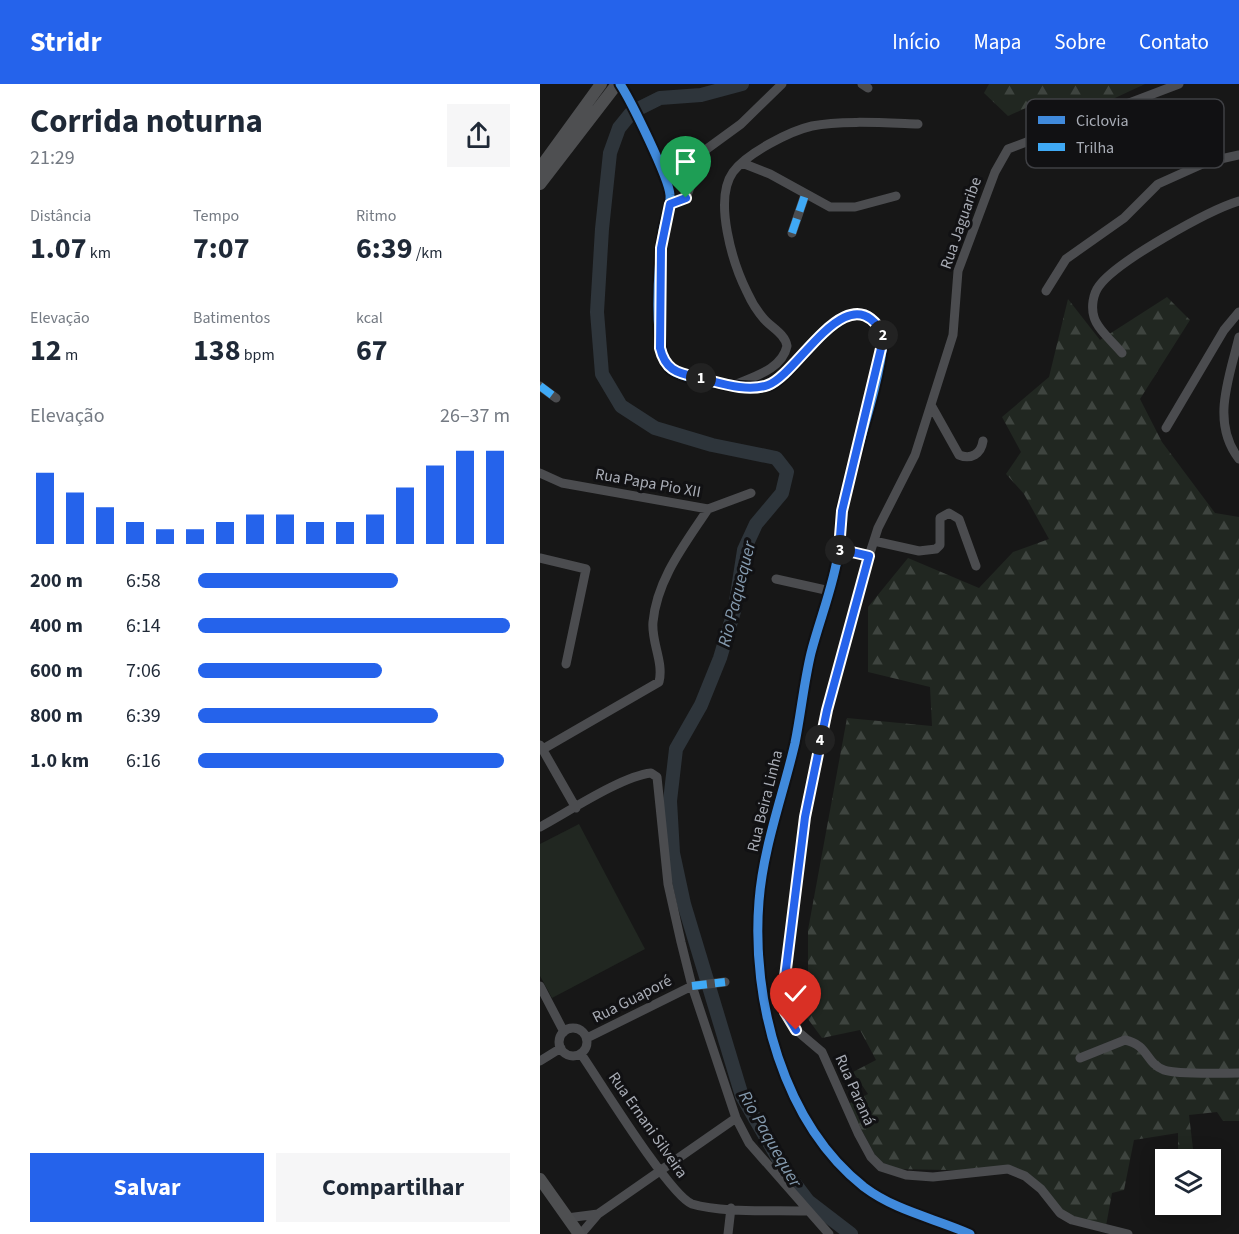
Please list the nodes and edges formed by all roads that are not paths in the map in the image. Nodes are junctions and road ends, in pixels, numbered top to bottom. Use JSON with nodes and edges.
{"nodes":[{"id":1,"x":782,"y":84,"type":"edge"},
{"id":2,"x":1179,"y":84,"type":"edge"},
{"id":3,"x":594,"y":87,"type":"edge"},
{"id":4,"x":613,"y":91,"type":"edge"},
{"id":5,"x":1140,"y":99,"type":"edge"},
{"id":6,"x":918,"y":124,"type":"dead end"},
{"id":7,"x":1026,"y":142,"type":"edge"},
{"id":8,"x":1239,"y":155,"type":"edge"},
{"id":9,"x":1224,"y":158,"type":"edge"},
{"id":10,"x":742,"y":163,"type":"junction"},
{"id":11,"x":540,"y":168,"type":"edge"},
{"id":12,"x":1193,"y":168,"type":"edge"},
{"id":13,"x":540,"y":184,"type":"edge"},
{"id":14,"x":805,"y":195,"type":"junction"},
{"id":15,"x":896,"y":196,"type":"dead end"},
{"id":16,"x":1239,"y":201,"type":"edge"},
{"id":17,"x":670,"y":204,"type":"junction"},
{"id":18,"x":792,"y":233,"type":"dead end"},
{"id":19,"x":1046,"y":291,"type":"dead end"},
{"id":20,"x":1239,"y":312,"type":"edge"},
{"id":21,"x":1239,"y":337,"type":"edge"},
{"id":22,"x":1122,"y":353,"type":"dead end"},
{"id":23,"x":540,"y":386,"type":"edge"},
{"id":24,"x":732,"y":386,"type":"junction"},
{"id":25,"x":556,"y":398,"type":"dead end"},
{"id":26,"x":931,"y":405,"type":"junction"},
{"id":27,"x":1166,"y":428,"type":"dead end"},
{"id":28,"x":983,"y":441,"type":"dead end"},
{"id":29,"x":1239,"y":459,"type":"edge"},
{"id":30,"x":540,"y":473,"type":"edge"},
{"id":31,"x":751,"y":493,"type":"dead end"},
{"id":32,"x":708,"y":509,"type":"junction"},
{"id":33,"x":874,"y":541,"type":"junction"},
{"id":34,"x":839,"y":549,"type":"junction"},
{"id":35,"x":869,"y":556,"type":"junction"},
{"id":36,"x":540,"y":558,"type":"edge"},
{"id":37,"x":976,"y":566,"type":"dead end"},
{"id":38,"x":776,"y":579,"type":"dead end"},
{"id":39,"x":830,"y":591,"type":"junction"},
{"id":40,"x":567,"y":664,"type":"dead end"},
{"id":41,"x":541,"y":747,"type":"edge"},
{"id":42,"x":576,"y":808,"type":"junction"},
{"id":43,"x":540,"y":827,"type":"edge"},
{"id":44,"x":725,"y":982,"type":"dead end"},
{"id":45,"x":540,"y":986,"type":"edge"},
{"id":46,"x":692,"y":986,"type":"junction"},
{"id":47,"x":564,"y":1032,"type":"junction"},
{"id":48,"x":586,"y":1038,"type":"junction"},
{"id":49,"x":561,"y":1048,"type":"junction"},
{"id":50,"x":581,"y":1054,"type":"junction"},
{"id":51,"x":1080,"y":1058,"type":"dead end"},
{"id":52,"x":540,"y":1061,"type":"edge"},
{"id":53,"x":1239,"y":1073,"type":"edge"},
{"id":54,"x":736,"y":1118,"type":"junction"},
{"id":55,"x":660,"y":1169,"type":"junction"},
{"id":56,"x":540,"y":1179,"type":"edge"},
{"id":57,"x":731,"y":1208,"type":"junction"},
{"id":58,"x":806,"y":1211,"type":"junction"},
{"id":59,"x":598,"y":1214,"type":"junction"},
{"id":60,"x":567,"y":1218,"type":"junction"},
{"id":61,"x":580,"y":1234,"type":"edge"},
{"id":62,"x":729,"y":1234,"type":"edge"},
{"id":63,"x":829,"y":1234,"type":"edge"},
{"id":64,"x":970,"y":1234,"type":"edge"},
{"id":65,"x":1128,"y":1234,"type":"edge"}],
"edges":[{"from":1,"to":17,"type":"street"},
{"from":2,"to":5,"type":"street","name":"Rua Jaguaribe"},
{"from":3,"to":4,"type":"main road"},
{"from":3,"to":11,"type":"main road"},
{"from":4,"to":13,"type":"main road"},
{"from":4,"to":17,"type":"street"},
{"from":6,"to":10,"type":"street"},
{"from":7,"to":26,"type":"street","name":"Rua Jaguaribe"},
{"from":8,"to":9,"type":"street"},
{"from":10,"to":14,"type":"street"},
{"from":10,"to":24,"type":"street"},
{"from":12,"to":19,"type":"street"},
{"from":14,"to":15,"type":"street"},
{"from":14,"to":18,"type":"street"},
{"from":16,"to":22,"type":"street"},
{"from":17,"to":24,"type":"street"},
{"from":20,"to":27,"type":"street"},
{"from":21,"to":29,"type":"street"},
{"from":23,"to":25,"type":"street"},
{"from":24,"to":34,"type":"street","name":"Rua Beira Linha"},
{"from":26,"to":28,"type":"street"},
{"from":26,"to":33,"type":"street","name":"Rua Jaguaribe"},
{"from":30,"to":32,"type":"street","name":"Rua Papa Pio XII"},
{"from":31,"to":32,"type":"street","name":"Rua Papa Pio XII"},
{"from":32,"to":41,"type":"street"},
{"from":33,"to":35,"type":"street","name":"Rua Jaguaribe"},
{"from":33,"to":37,"type":"street"},
{"from":34,"to":35,"type":"street"},
{"from":34,"to":39,"type":"street","name":"Rua Beira Linha"},
{"from":35,"to":65,"type":"street","name":"Rua Paraná"},
{"from":36,"to":40,"type":"street"},
{"from":38,"to":39,"type":"street"},
{"from":39,"to":64,"type":"street","name":"Rua Beira Linha"},
{"from":41,"to":42,"type":"street"},
{"from":42,"to":43,"type":"street"},
{"from":42,"to":46,"type":"street"},
{"from":44,"to":46,"type":"street"},
{"from":45,"to":47,"type":"street"},
{"from":46,"to":48,"type":"street","name":"Rua Guaporé"},
{"from":46,"to":54,"type":"street"},
{"from":47,"to":48,"type":"street"},
{"from":47,"to":49,"type":"street"},
{"from":48,"to":50,"type":"street"},
{"from":49,"to":50,"type":"street"},
{"from":49,"to":52,"type":"street"},
{"from":50,"to":55,"type":"street","name":"Rua Ernani Silveira"},
{"from":51,"to":53,"type":"street"},
{"from":54,"to":55,"type":"street"},
{"from":54,"to":58,"type":"street"},
{"from":55,"to":57,"type":"street","name":"Rua Ernani Silveira"},
{"from":55,"to":59,"type":"street"},
{"from":56,"to":60,"type":"main road"},
{"from":57,"to":58,"type":"street","name":"Rua Ernani Silveira"},
{"from":57,"to":62,"type":"street"},
{"from":58,"to":63,"type":"street"},
{"from":59,"to":60,"type":"street"},
{"from":59,"to":61,"type":"street"},
{"from":60,"to":61,"type":"main road"}]}
